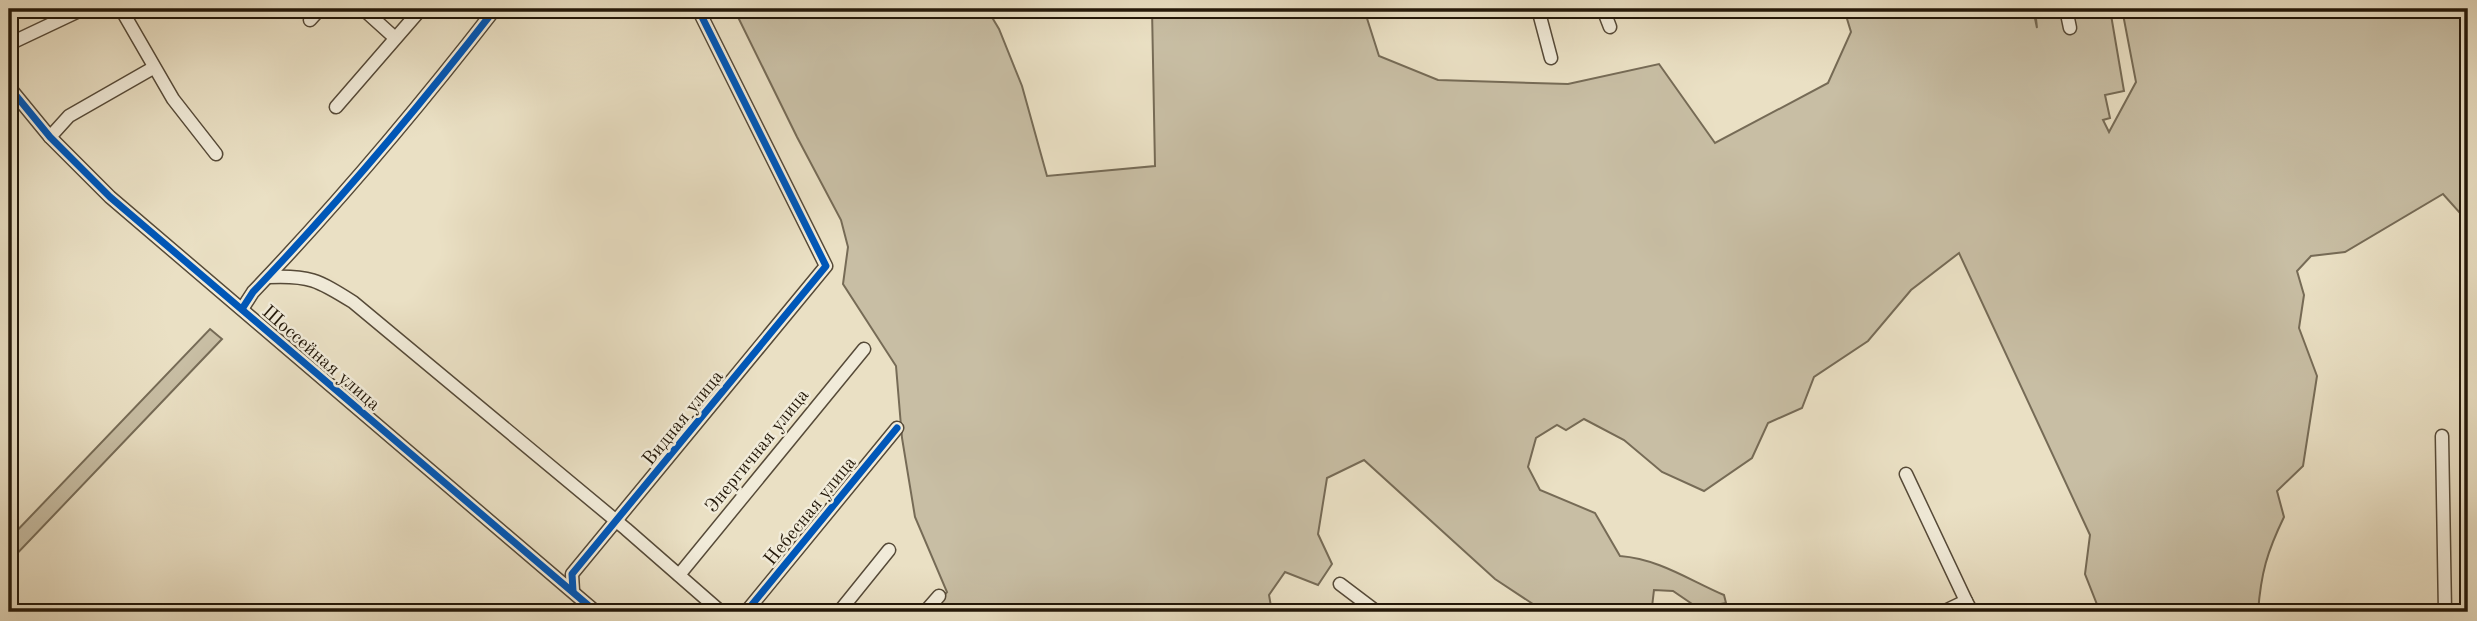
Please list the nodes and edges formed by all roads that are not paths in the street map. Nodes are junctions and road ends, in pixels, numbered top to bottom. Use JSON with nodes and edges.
{"nodes":[{"id":1,"x":83,"y":9,"type":"edge"},
{"id":2,"x":121,"y":9,"type":"edge"},
{"id":3,"x":320,"y":9,"type":"edge"},
{"id":4,"x":363,"y":9,"type":"edge"},
{"id":5,"x":421,"y":9,"type":"edge"},
{"id":6,"x":495,"y":9,"type":"edge"},
{"id":7,"x":698,"y":9,"type":"edge"},
{"id":8,"x":1538,"y":9,"type":"edge"},
{"id":9,"x":1603,"y":9,"type":"edge"},
{"id":10,"x":2066,"y":9,"type":"edge"},
{"id":11,"x":310,"y":20,"type":"dead end"},
{"id":12,"x":1610,"y":27,"type":"dead end"},
{"id":13,"x":2070,"y":28,"type":"dead end"},
{"id":14,"x":394,"y":37,"type":"junction"},
{"id":15,"x":9,"y":44,"type":"edge"},
{"id":16,"x":1551,"y":58,"type":"dead end"},
{"id":17,"x":153,"y":68,"type":"junction"},
{"id":18,"x":9,"y":87,"type":"edge"},
{"id":19,"x":336,"y":107,"type":"dead end"},
{"id":20,"x":50,"y":137,"type":"junction"},
{"id":21,"x":216,"y":154,"type":"dead end"},
{"id":22,"x":268,"y":277,"type":"junction"},
{"id":23,"x":242,"y":309,"type":"junction"},
{"id":24,"x":864,"y":349,"type":"dead end"},
{"id":25,"x":897,"y":428,"type":"dead end"},
{"id":26,"x":2442,"y":436,"type":"dead end"},
{"id":27,"x":1906,"y":474,"type":"dead end"},
{"id":28,"x":617,"y":522,"type":"junction"},
{"id":29,"x":889,"y":550,"type":"dead end"},
{"id":30,"x":679,"y":575,"type":"junction"},
{"id":31,"x":1340,"y":584,"type":"dead end"},
{"id":32,"x":573,"y":591,"type":"junction"},
{"id":33,"x":939,"y":596,"type":"dead end"},
{"id":34,"x":1969,"y":607,"type":"edge"},
{"id":35,"x":596,"y":612,"type":"edge"},
{"id":36,"x":721,"y":612,"type":"edge"},
{"id":37,"x":746,"y":612,"type":"edge"},
{"id":38,"x":839,"y":612,"type":"edge"},
{"id":39,"x":925,"y":612,"type":"edge"},
{"id":40,"x":1377,"y":612,"type":"edge"},
{"id":41,"x":1943,"y":612,"type":"edge"},
{"id":42,"x":2445,"y":612,"type":"edge"}],
"edges":[{"from":1,"to":15,"type":"street"},
{"from":2,"to":17,"type":"street"},
{"from":3,"to":11,"type":"street"},
{"from":4,"to":14,"type":"street"},
{"from":5,"to":14,"type":"street"},
{"from":6,"to":22,"type":"street"},
{"from":7,"to":28,"type":"street","name":"Видная улица"},
{"from":8,"to":16,"type":"street"},
{"from":9,"to":12,"type":"street"},
{"from":10,"to":13,"type":"street"},
{"from":14,"to":19,"type":"street"},
{"from":17,"to":20,"type":"street"},
{"from":17,"to":21,"type":"street"},
{"from":18,"to":20,"type":"street","name":"Шоссейная улица"},
{"from":20,"to":23,"type":"street","name":"Шоссейная улица"},
{"from":22,"to":23,"type":"street"},
{"from":22,"to":28,"type":"street"},
{"from":23,"to":32,"type":"street","name":"Шоссейная улица"},
{"from":24,"to":30,"type":"street","name":"Энергичная улица"},
{"from":25,"to":37,"type":"street","name":"Небесная улица"},
{"from":26,"to":42,"type":"street"},
{"from":27,"to":34,"type":"street"},
{"from":28,"to":30,"type":"street"},
{"from":28,"to":32,"type":"street","name":"Видная улица"},
{"from":29,"to":38,"type":"street"},
{"from":30,"to":36,"type":"street"},
{"from":31,"to":40,"type":"street"},
{"from":32,"to":35,"type":"street","name":"Шоссейная улица"},
{"from":33,"to":39,"type":"street"},
{"from":34,"to":41,"type":"street"}]}
